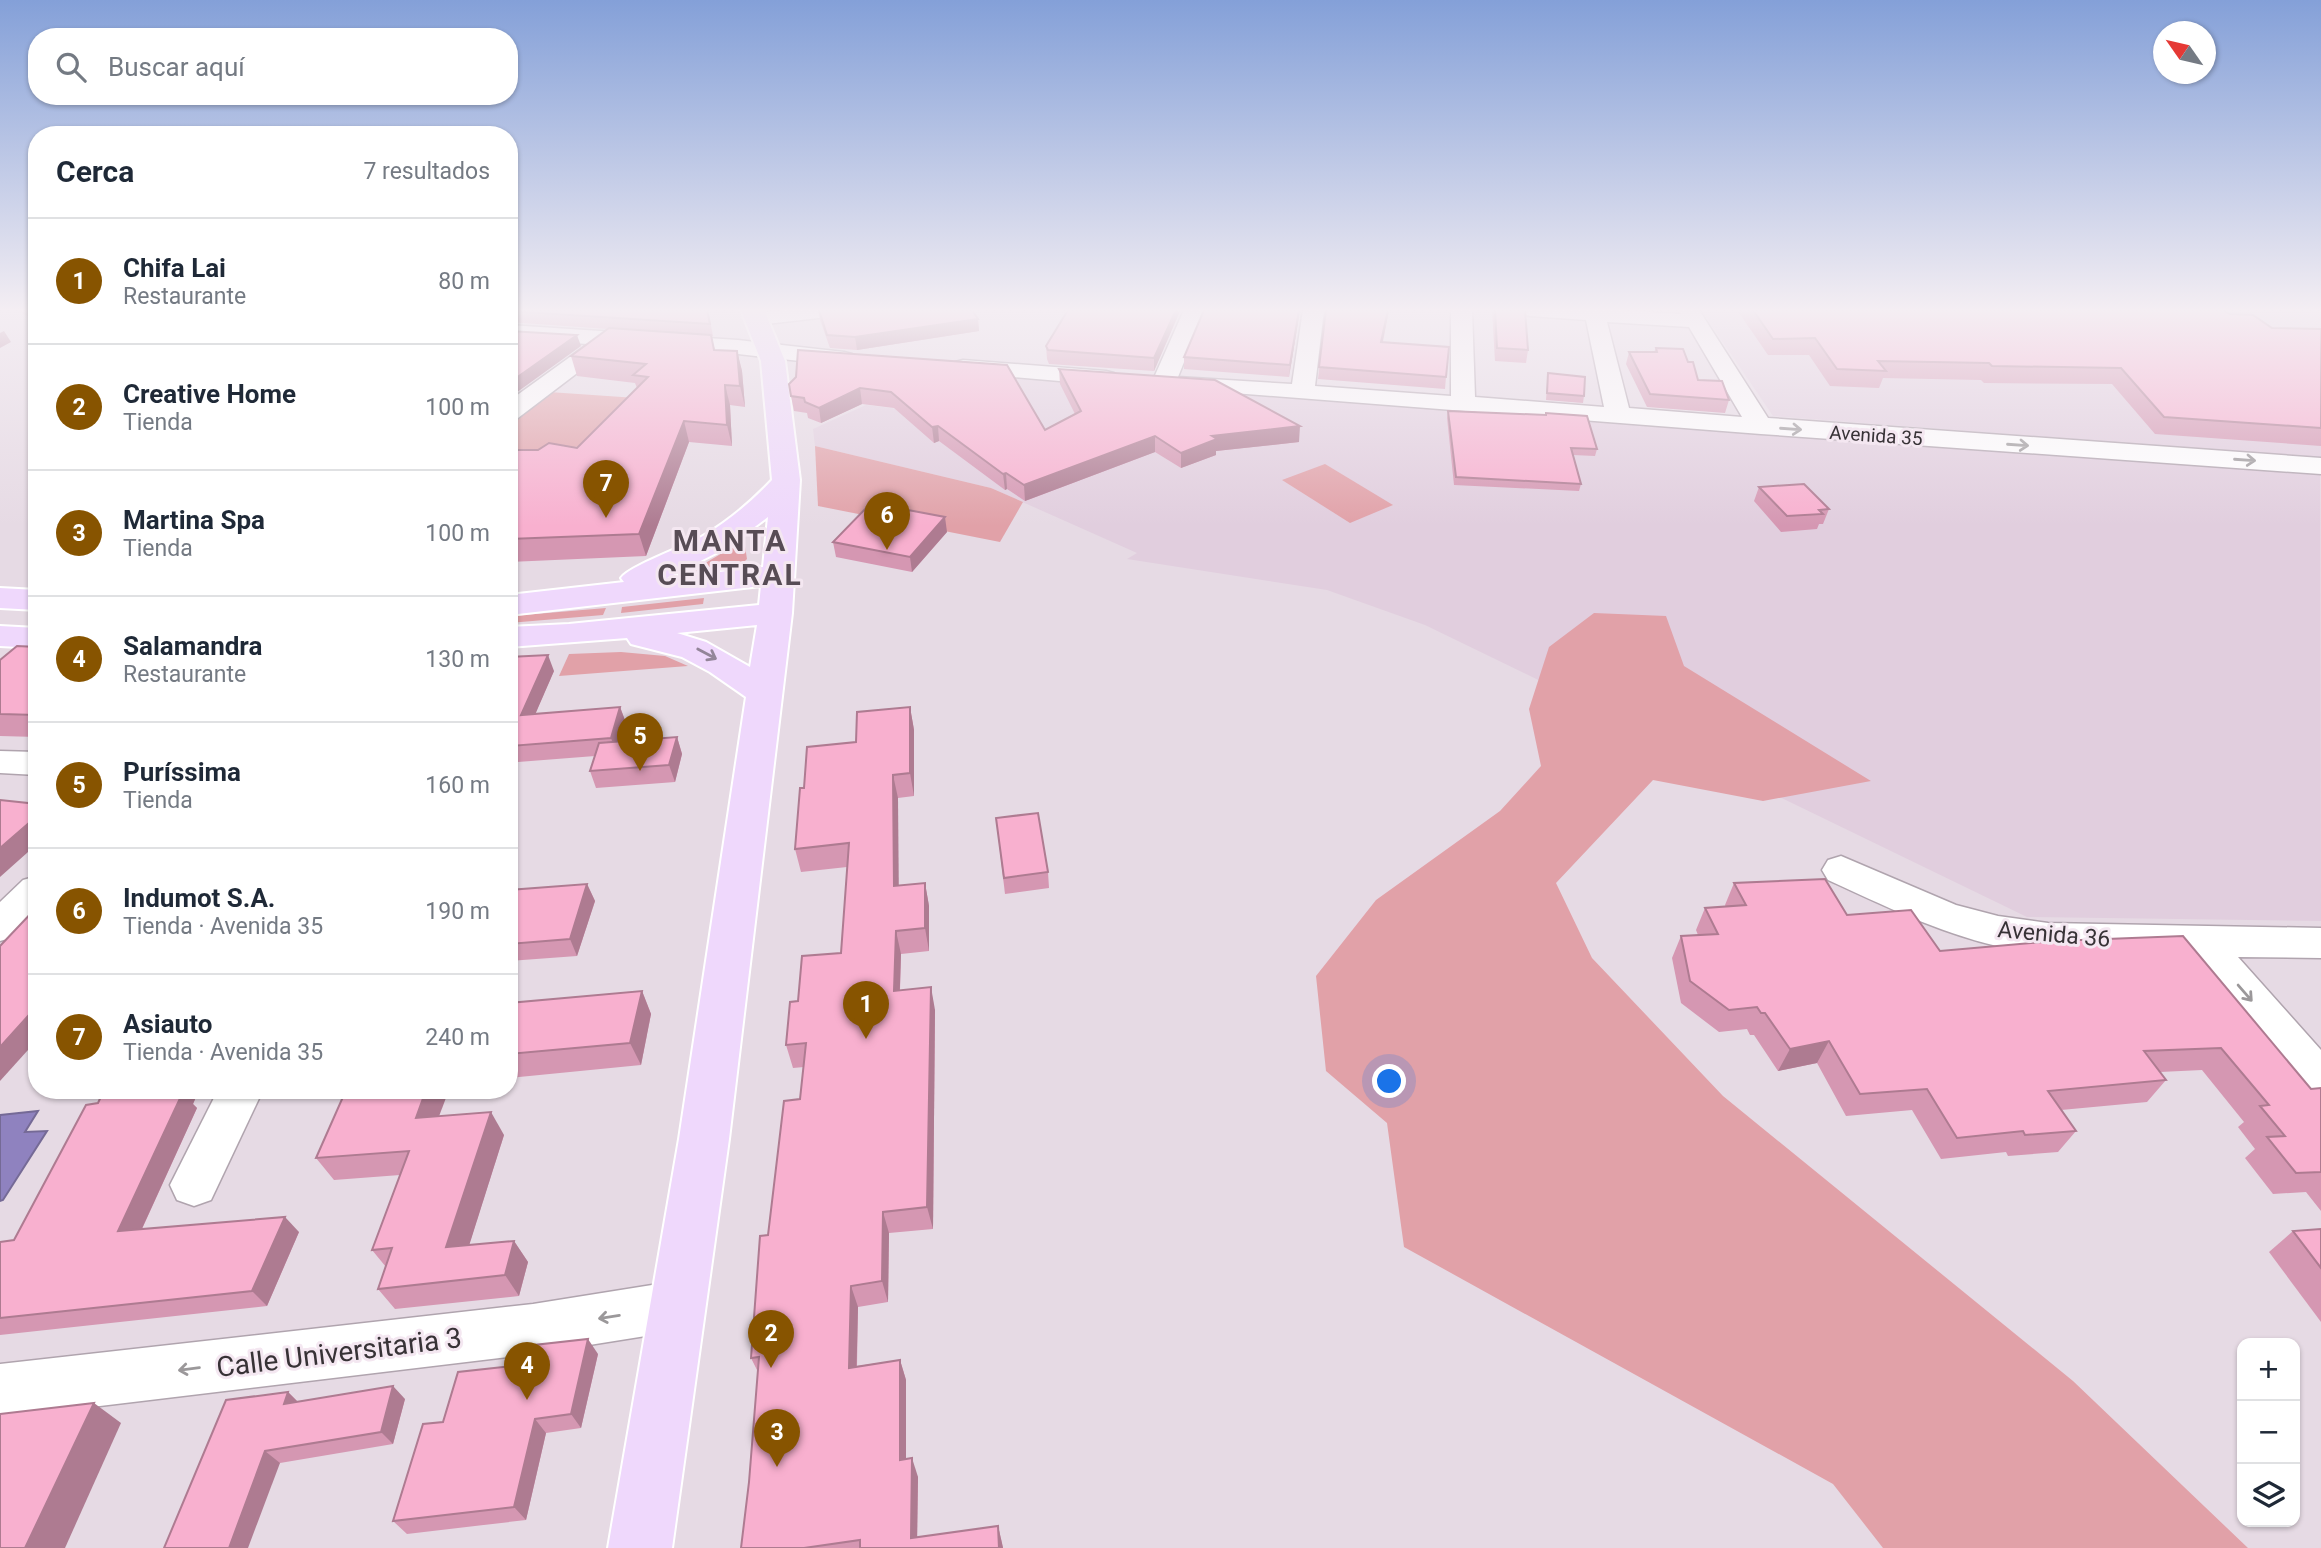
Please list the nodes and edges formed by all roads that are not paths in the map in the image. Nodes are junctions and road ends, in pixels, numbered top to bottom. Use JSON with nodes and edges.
{"nodes":[{"id":1,"x":550,"y":382,"type":"edge"},
{"id":2,"x":776,"y":382,"type":"edge"},
{"id":3,"x":1162,"y":382,"type":"edge"},
{"id":4,"x":1303,"y":382,"type":"edge"},
{"id":5,"x":1462,"y":382,"type":"edge"},
{"id":6,"x":1611,"y":382,"type":"edge"},
{"id":7,"x":1733,"y":382,"type":"edge"},
{"id":8,"x":1302,"y":392,"type":"junction"},
{"id":9,"x":1462,"y":403,"type":"junction"},
{"id":10,"x":518,"y":406,"type":"edge"},
{"id":11,"x":1618,"y":415,"type":"junction"},
{"id":12,"x":1761,"y":427,"type":"junction"},
{"id":13,"x":2321,"y":466,"type":"edge"},
{"id":14,"x":784,"y":484,"type":"junction"},
{"id":15,"x":777,"y":575,"type":"junction"},
{"id":16,"x":0,"y":598,"type":"edge"},
{"id":17,"x":28,"y":600,"type":"edge"},
{"id":18,"x":555,"y":601,"type":"junction"},
{"id":19,"x":518,"y":604,"type":"edge"},
{"id":20,"x":775,"y":613,"type":"junction"},
{"id":21,"x":569,"y":634,"type":"junction"},
{"id":22,"x":0,"y":636,"type":"edge"},
{"id":23,"x":518,"y":637,"type":"edge"},
{"id":24,"x":28,"y":638,"type":"edge"},
{"id":25,"x":765,"y":694,"type":"junction"},
{"id":26,"x":0,"y":762,"type":"edge"},
{"id":27,"x":28,"y":764,"type":"edge"},
{"id":28,"x":1841,"y":870,"type":"dead end"},
{"id":29,"x":28,"y":899,"type":"edge"},
{"id":30,"x":0,"y":926,"type":"edge"},
{"id":31,"x":2201,"y":942,"type":"junction"},
{"id":32,"x":2321,"y":943,"type":"edge"},
{"id":33,"x":2321,"y":1081,"type":"edge"},
{"id":34,"x":237,"y":1099,"type":"edge"},
{"id":35,"x":194,"y":1185,"type":"dead end"},
{"id":36,"x":677,"y":1306,"type":"junction"},
{"id":37,"x":0,"y":1391,"type":"edge"},
{"id":38,"x":640,"y":1548,"type":"edge"}],
"edges":[{"from":1,"to":10,"type":"street"},
{"from":2,"to":14,"type":"main road"},
{"from":3,"to":8,"type":"street","name":"Avenida 35"},
{"from":4,"to":8,"type":"street"},
{"from":5,"to":9,"type":"street"},
{"from":6,"to":11,"type":"street"},
{"from":7,"to":12,"type":"street"},
{"from":8,"to":9,"type":"street","name":"Avenida 35"},
{"from":9,"to":11,"type":"street","name":"Avenida 35"},
{"from":11,"to":12,"type":"street","name":"Avenida 35"},
{"from":12,"to":13,"type":"street","name":"Avenida 35","one_way":true},
{"from":14,"to":15,"type":"main road"},
{"from":14,"to":18,"type":"main road"},
{"from":15,"to":18,"type":"main road"},
{"from":15,"to":20,"type":"main road"},
{"from":16,"to":17,"type":"main road"},
{"from":18,"to":19,"type":"main road"},
{"from":20,"to":21,"type":"main road"},
{"from":20,"to":25,"type":"main road"},
{"from":21,"to":23,"type":"main road"},
{"from":21,"to":25,"type":"main road","one_way":true},
{"from":22,"to":24,"type":"main road"},
{"from":25,"to":36,"type":"main road"},
{"from":26,"to":27,"type":"street"},
{"from":28,"to":31,"type":"street","name":"Avenida 36"},
{"from":29,"to":30,"type":"street"},
{"from":31,"to":32,"type":"street","name":"Avenida 36"},
{"from":31,"to":33,"type":"street","one_way":true},
{"from":34,"to":35,"type":"street"},
{"from":36,"to":37,"type":"street","name":"Calle Universitaria 3","one_way":true},
{"from":36,"to":38,"type":"main road"}]}
